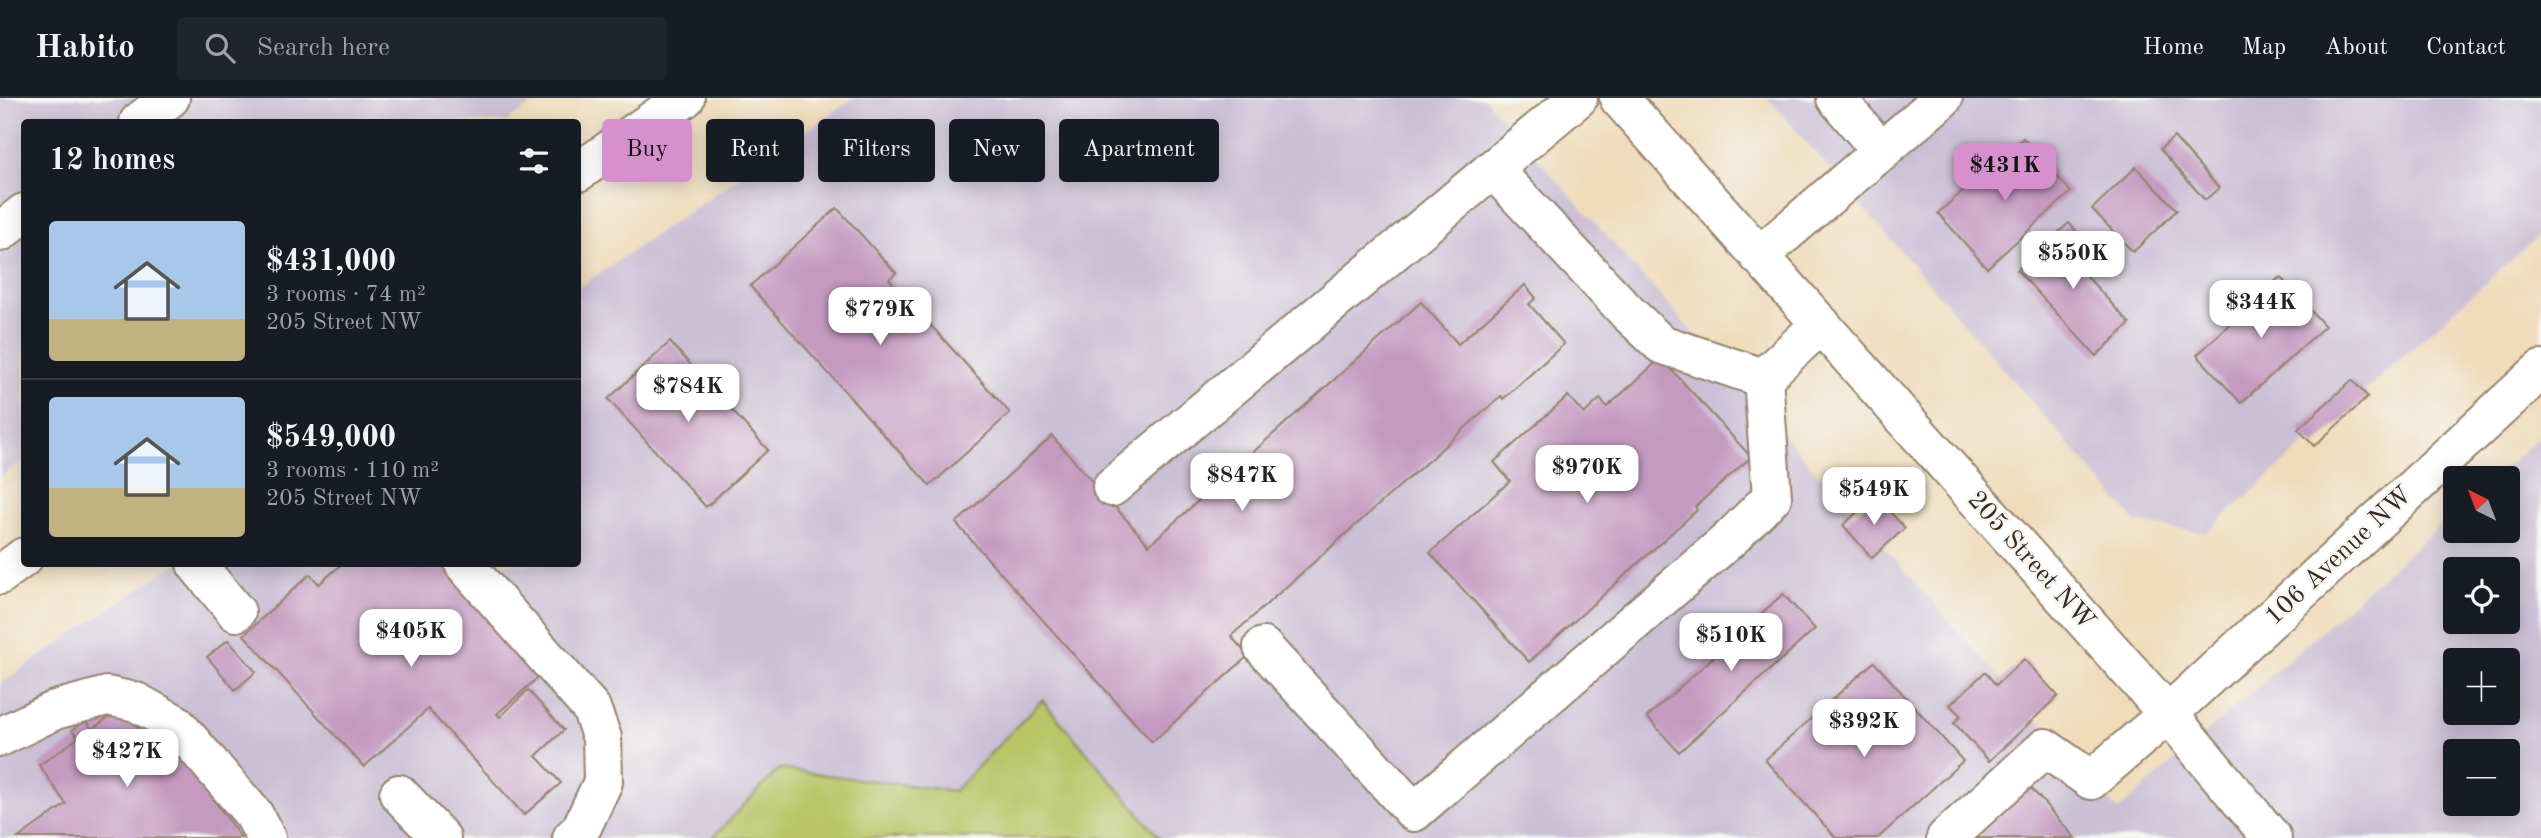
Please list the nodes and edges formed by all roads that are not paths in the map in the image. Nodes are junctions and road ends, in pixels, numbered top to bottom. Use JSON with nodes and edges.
{"nodes":[{"id":1,"x":170,"y":98,"type":"edge"},
{"id":2,"x":685,"y":98,"type":"edge"},
{"id":3,"x":1578,"y":98,"type":"edge"},
{"id":4,"x":1619,"y":98,"type":"edge"},
{"id":5,"x":1836,"y":98,"type":"edge"},
{"id":6,"x":1943,"y":98,"type":"edge"},
{"id":7,"x":143,"y":119,"type":"edge"},
{"id":8,"x":1882,"y":152,"type":"junction"},
{"id":9,"x":1493,"y":169,"type":"junction"},
{"id":10,"x":581,"y":170,"type":"edge"},
{"id":11,"x":21,"y":215,"type":"edge"},
{"id":12,"x":0,"y":232,"type":"edge"},
{"id":13,"x":1759,"y":256,"type":"junction"},
{"id":14,"x":1821,"y":324,"type":"junction"},
{"id":15,"x":2541,"y":370,"type":"edge"},
{"id":16,"x":1763,"y":378,"type":"junction"},
{"id":17,"x":1112,"y":487,"type":"dead end"},
{"id":18,"x":21,"y":559,"type":"edge"},
{"id":19,"x":198,"y":567,"type":"edge"},
{"id":20,"x":467,"y":567,"type":"edge"},
{"id":21,"x":0,"y":575,"type":"edge"},
{"id":22,"x":236,"y":612,"type":"dead end"},
{"id":23,"x":1263,"y":647,"type":"dead end"},
{"id":24,"x":2168,"y":714,"type":"junction"},
{"id":25,"x":0,"y":737,"type":"edge"},
{"id":26,"x":399,"y":794,"type":"dead end"},
{"id":27,"x":266,"y":838,"type":"edge"},
{"id":28,"x":441,"y":838,"type":"edge"},
{"id":29,"x":572,"y":838,"type":"edge"},
{"id":30,"x":1946,"y":838,"type":"edge"},
{"id":31,"x":2272,"y":838,"type":"edge"}],
"edges":[{"from":1,"to":7,"type":"street"},
{"from":2,"to":10,"type":"street"},
{"from":3,"to":9,"type":"street"},
{"from":4,"to":13,"type":"street","name":"205 Street NW"},
{"from":5,"to":8,"type":"street"},
{"from":6,"to":8,"type":"street"},
{"from":8,"to":13,"type":"street"},
{"from":9,"to":16,"type":"street"},
{"from":9,"to":17,"type":"street"},
{"from":11,"to":12,"type":"street"},
{"from":13,"to":14,"type":"street","name":"205 Street NW"},
{"from":14,"to":16,"type":"street"},
{"from":14,"to":24,"type":"street","name":"205 Street NW"},
{"from":15,"to":24,"type":"street","name":"106 Avenue NW"},
{"from":16,"to":23,"type":"street"},
{"from":18,"to":21,"type":"street"},
{"from":19,"to":22,"type":"street"},
{"from":20,"to":29,"type":"street"},
{"from":24,"to":30,"type":"street","name":"106 Avenue NW"},
{"from":24,"to":31,"type":"street","name":"205 Street NW"},
{"from":25,"to":27,"type":"street"},
{"from":26,"to":28,"type":"street"}]}
